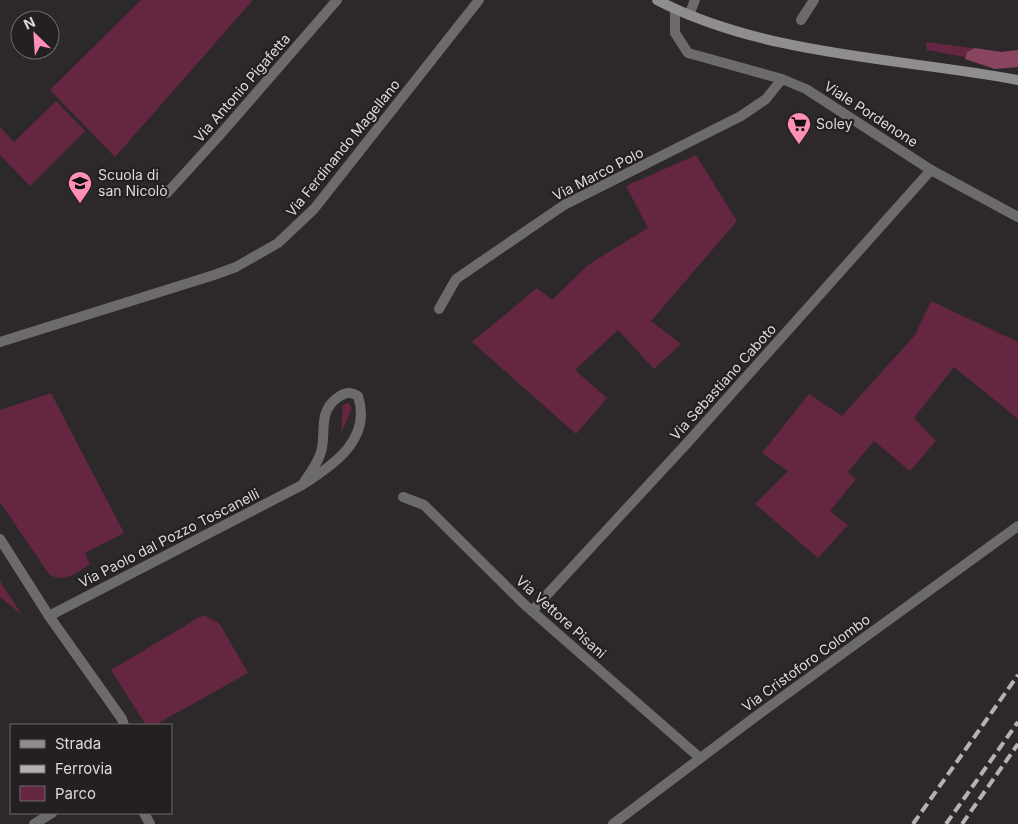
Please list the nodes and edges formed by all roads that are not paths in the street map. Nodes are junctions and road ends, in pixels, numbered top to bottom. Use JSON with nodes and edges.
{"nodes":[{"id":1,"x":337,"y":0,"type":"edge"},
{"id":2,"x":479,"y":0,"type":"edge"},
{"id":3,"x":657,"y":0,"type":"edge"},
{"id":4,"x":695,"y":0,"type":"edge"},
{"id":5,"x":814,"y":0,"type":"edge"},
{"id":6,"x":675,"y":9,"type":"junction"},
{"id":7,"x":689,"y":15,"type":"junction"},
{"id":8,"x":801,"y":20,"type":"dead end"},
{"id":9,"x":782,"y":79,"type":"junction"},
{"id":10,"x":1018,"y":80,"type":"edge"},
{"id":11,"x":931,"y":170,"type":"junction"},
{"id":12,"x":167,"y":193,"type":"dead end"},
{"id":13,"x":1018,"y":216,"type":"edge"},
{"id":14,"x":439,"y":309,"type":"dead end"},
{"id":15,"x":0,"y":342,"type":"edge"},
{"id":16,"x":302,"y":486,"type":"junction"},
{"id":17,"x":404,"y":497,"type":"dead end"},
{"id":18,"x":1018,"y":526,"type":"edge"},
{"id":19,"x":0,"y":539,"type":"edge"},
{"id":20,"x":532,"y":611,"type":"junction"},
{"id":21,"x":49,"y":616,"type":"junction"},
{"id":22,"x":124,"y":724,"type":"edge"},
{"id":23,"x":700,"y":758,"type":"junction"},
{"id":24,"x":50,"y":814,"type":"edge"},
{"id":25,"x":34,"y":824,"type":"edge"},
{"id":26,"x":613,"y":824,"type":"edge"}],
"edges":[{"from":1,"to":12,"type":"street","name":"Via Antonio Pigafetta"},
{"from":2,"to":15,"type":"street","name":"Via Ferdinando Magellano"},
{"from":3,"to":6,"type":"main road"},
{"from":4,"to":7,"type":"street"},
{"from":5,"to":8,"type":"street"},
{"from":6,"to":7,"type":"main road"},
{"from":6,"to":9,"type":"street","name":"Viale Pordenone"},
{"from":7,"to":10,"type":"main road"},
{"from":9,"to":11,"type":"street","name":"Viale Pordenone"},
{"from":9,"to":14,"type":"street","name":"Via Marco Polo"},
{"from":11,"to":13,"type":"street","name":"Viale Pordenone"},
{"from":11,"to":20,"type":"street","name":"Via Sebastiano Caboto"},
{"from":16,"to":16,"type":"street","name":"Via Paolo dal Pozzo Toscanelli"},
{"from":16,"to":21,"type":"street","name":"Via Paolo dal Pozzo Toscanelli"},
{"from":17,"to":20,"type":"street","name":"Via Vettore Pisani"},
{"from":18,"to":23,"type":"street","name":"Via Cristoforo Colombo"},
{"from":19,"to":21,"type":"street"},
{"from":20,"to":23,"type":"street","name":"Via Vettore Pisani"},
{"from":21,"to":22,"type":"street"},
{"from":23,"to":26,"type":"street","name":"Via Cristoforo Colombo"},
{"from":24,"to":25,"type":"street"}]}
